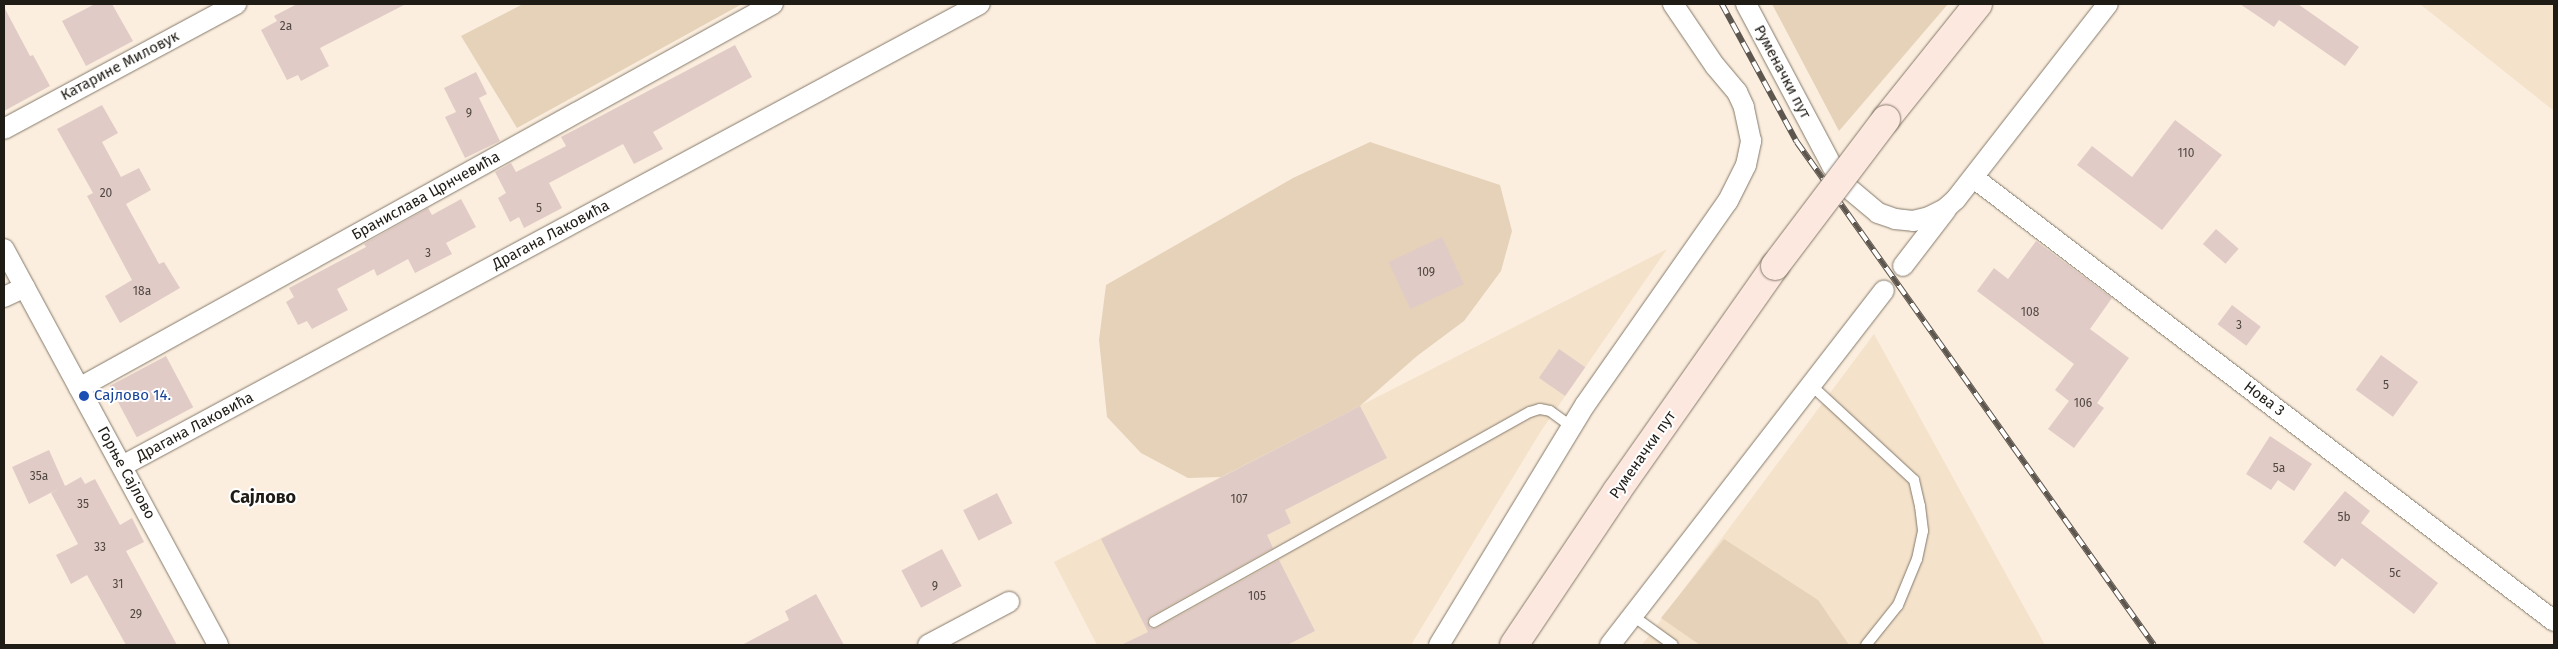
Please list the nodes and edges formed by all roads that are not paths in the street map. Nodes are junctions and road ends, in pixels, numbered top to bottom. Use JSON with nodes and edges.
{"nodes":[{"id":1,"x":236,"y":4,"type":"edge"},
{"id":2,"x":773,"y":4,"type":"edge"},
{"id":3,"x":980,"y":4,"type":"edge"},
{"id":4,"x":1673,"y":4,"type":"edge"},
{"id":5,"x":1746,"y":4,"type":"edge"},
{"id":6,"x":1978,"y":4,"type":"edge"},
{"id":7,"x":2108,"y":4,"type":"edge"},
{"id":8,"x":4,"y":129,"type":"edge"},
{"id":9,"x":1974,"y":178,"type":"junction"},
{"id":10,"x":1952,"y":203,"type":"junction"},
{"id":11,"x":4,"y":249,"type":"edge"},
{"id":12,"x":1903,"y":266,"type":"dead end"},
{"id":13,"x":25,"y":287,"type":"junction"},
{"id":14,"x":1884,"y":291,"type":"dead end"},
{"id":15,"x":4,"y":297,"type":"edge"},
{"id":16,"x":1812,"y":386,"type":"junction"},
{"id":17,"x":79,"y":388,"type":"junction"},
{"id":18,"x":1572,"y":427,"type":"junction"},
{"id":19,"x":122,"y":466,"type":"junction"},
{"id":20,"x":1009,"y":602,"type":"dead end"},
{"id":21,"x":1632,"y":616,"type":"junction"},
{"id":22,"x":2554,"y":621,"type":"edge"},
{"id":23,"x":1154,"y":622,"type":"dead end"},
{"id":24,"x":218,"y":645,"type":"edge"},
{"id":25,"x":928,"y":645,"type":"edge"},
{"id":26,"x":1439,"y":645,"type":"edge"},
{"id":27,"x":1514,"y":645,"type":"edge"},
{"id":28,"x":1610,"y":645,"type":"edge"},
{"id":29,"x":1674,"y":645,"type":"edge"},
{"id":30,"x":1866,"y":645,"type":"edge"}],
"edges":[{"from":1,"to":8,"type":"street","name":"Катарине Миловук"},
{"from":2,"to":17,"type":"street","name":"Бранислава Црнчевића"},
{"from":3,"to":19,"type":"street","name":"Драгана Лаковића"},
{"from":4,"to":18,"type":"street"},
{"from":5,"to":10,"type":"street","name":"Руменачки пут"},
{"from":6,"to":27,"type":"main road","name":"Руменачки пут","bridge":true},
{"from":7,"to":9,"type":"street","name":"Руменачки пут"},
{"from":9,"to":10,"type":"street","name":"Руменачки пут"},
{"from":9,"to":22,"type":"street","name":"Нова 3"},
{"from":10,"to":12,"type":"street"},
{"from":11,"to":13,"type":"street","name":"Горње Сајлово"},
{"from":13,"to":15,"type":"street"},
{"from":13,"to":17,"type":"street","name":"Горње Сајлово"},
{"from":14,"to":16,"type":"street"},
{"from":16,"to":21,"type":"street"},
{"from":16,"to":30,"type":"lane"},
{"from":17,"to":19,"type":"street","name":"Горње Сајлово"},
{"from":18,"to":23,"type":"lane"},
{"from":18,"to":26,"type":"street"},
{"from":19,"to":24,"type":"street","name":"Горње Сајлово"},
{"from":20,"to":25,"type":"street"},
{"from":21,"to":28,"type":"street"},
{"from":21,"to":29,"type":"lane"}]}
